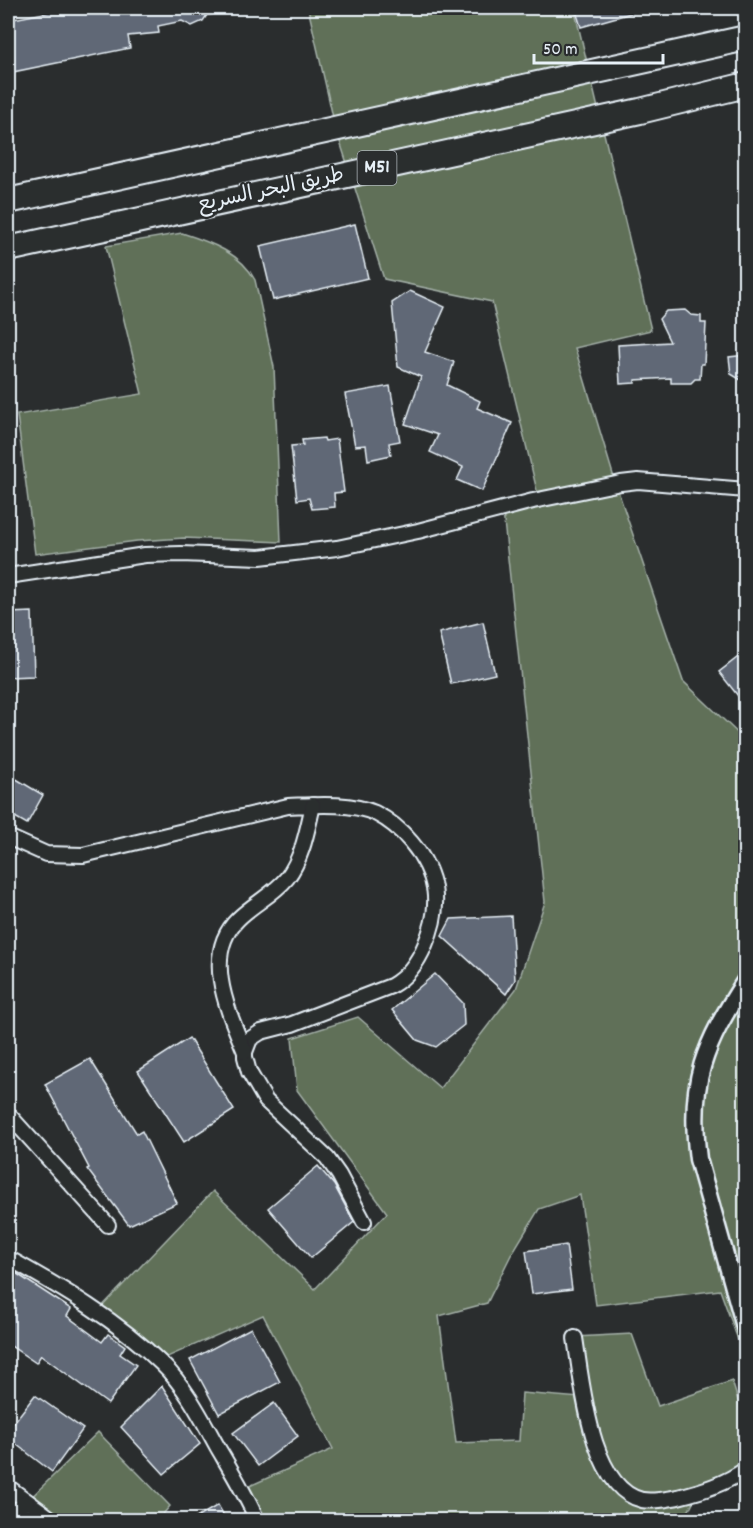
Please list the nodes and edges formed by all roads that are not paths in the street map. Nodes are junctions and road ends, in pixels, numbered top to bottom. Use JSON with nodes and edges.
{"nodes":[{"id":1,"x":746,"y":38,"type":"edge"},
{"id":2,"x":746,"y":85,"type":"edge"},
{"id":3,"x":8,"y":201,"type":"edge"},
{"id":4,"x":8,"y":249,"type":"edge"},
{"id":5,"x":746,"y":490,"type":"edge"},
{"id":6,"x":8,"y":576,"type":"edge"},
{"id":7,"x":313,"y":805,"type":"junction"},
{"id":8,"x":8,"y":837,"type":"edge"},
{"id":9,"x":746,"y":980,"type":"edge"},
{"id":10,"x":245,"y":1052,"type":"junction"},
{"id":11,"x":8,"y":1114,"type":"edge"},
{"id":12,"x":364,"y":1222,"type":"dead end"},
{"id":13,"x":108,"y":1225,"type":"dead end"},
{"id":14,"x":8,"y":1258,"type":"edge"},
{"id":15,"x":746,"y":1330,"type":"edge"},
{"id":16,"x":575,"y":1338,"type":"dead end"},
{"id":17,"x":746,"y":1469,"type":"edge"},
{"id":18,"x":8,"y":1487,"type":"edge"},
{"id":19,"x":27,"y":1501,"type":"junction"},
{"id":20,"x":8,"y":1519,"type":"edge"},
{"id":21,"x":53,"y":1521,"type":"edge"},
{"id":22,"x":257,"y":1521,"type":"edge"}],
"edges":[{"from":1,"to":3,"type":"highway","number":"M51"},
{"from":2,"to":4,"type":"highway","name":"طريق البحر السريع","number":"M51"},
{"from":5,"to":6,"type":"street"},
{"from":7,"to":8,"type":"street"},
{"from":7,"to":10,"type":"street"},
{"from":7,"to":10,"type":"street"},
{"from":9,"to":15,"type":"street"},
{"from":10,"to":12,"type":"street"},
{"from":11,"to":13,"type":"street"},
{"from":14,"to":22,"type":"street"},
{"from":16,"to":17,"type":"street"},
{"from":18,"to":19,"type":"street"},
{"from":19,"to":20,"type":"street"},
{"from":19,"to":21,"type":"street"}]}
